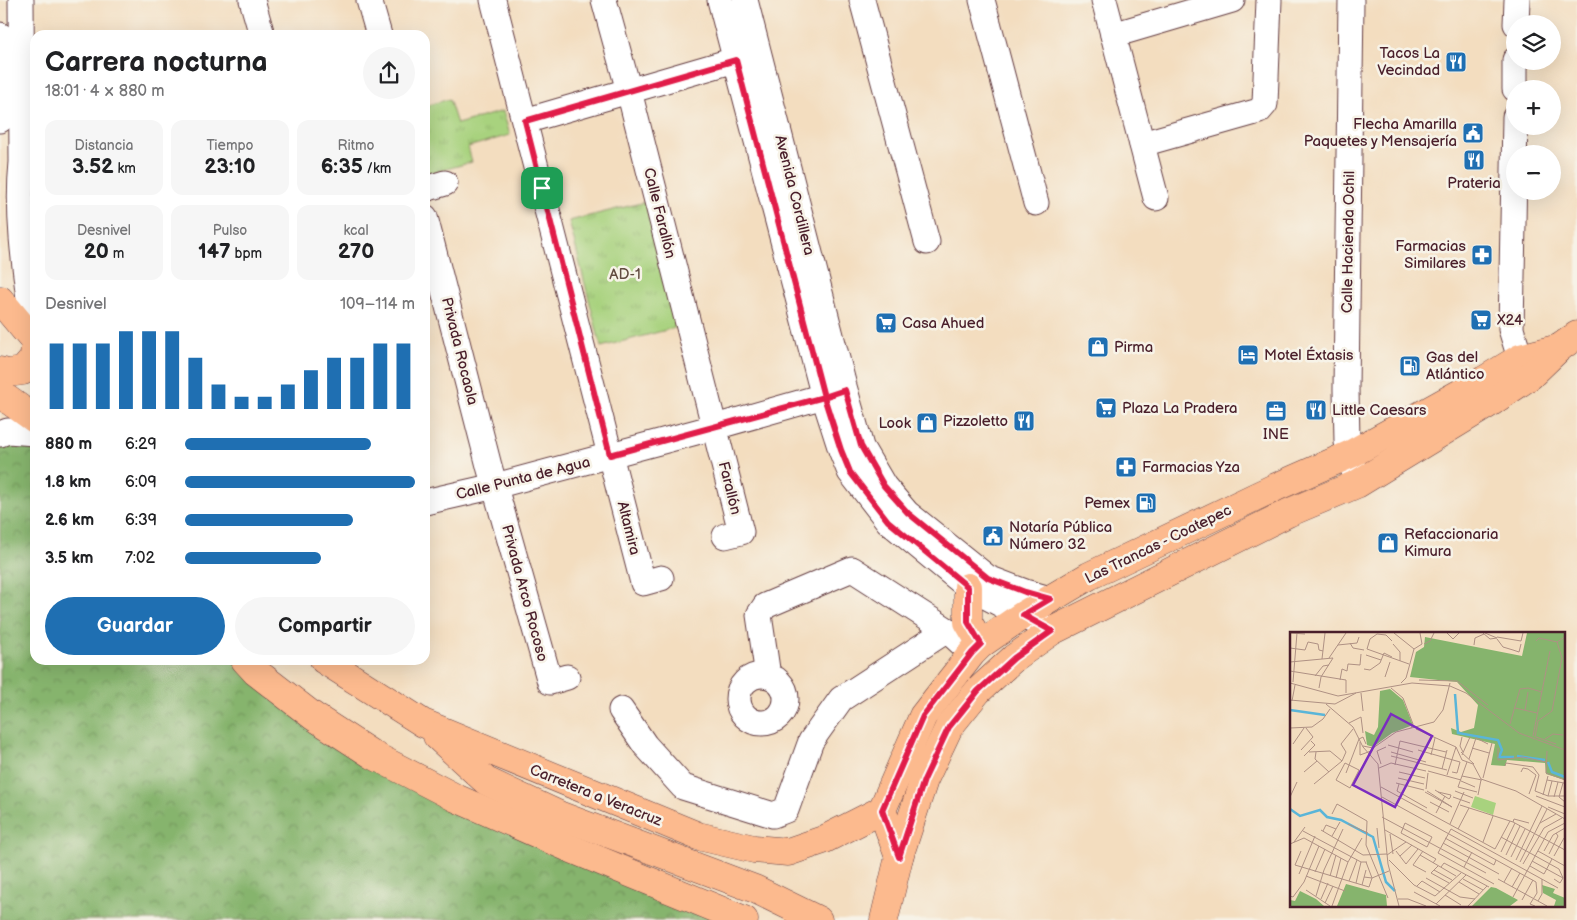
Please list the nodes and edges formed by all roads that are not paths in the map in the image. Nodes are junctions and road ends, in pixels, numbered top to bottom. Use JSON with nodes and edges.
{"nodes":[{"id":1,"x":21,"y":0,"type":"edge"},
{"id":2,"x":252,"y":0,"type":"edge"},
{"id":3,"x":369,"y":0,"type":"edge"},
{"id":4,"x":493,"y":0,"type":"edge"},
{"id":5,"x":604,"y":0,"type":"edge"},
{"id":6,"x":720,"y":0,"type":"edge"},
{"id":7,"x":745,"y":0,"type":"edge"},
{"id":8,"x":862,"y":0,"type":"edge"},
{"id":9,"x":982,"y":0,"type":"edge"},
{"id":10,"x":1104,"y":0,"type":"edge"},
{"id":11,"x":1232,"y":0,"type":"edge"},
{"id":12,"x":1269,"y":0,"type":"edge"},
{"id":13,"x":1350,"y":0,"type":"edge"},
{"id":14,"x":1517,"y":0,"type":"edge"},
{"id":15,"x":1516,"y":15,"type":"edge"},
{"id":16,"x":261,"y":30,"type":"edge"},
{"id":17,"x":377,"y":30,"type":"edge"},
{"id":18,"x":1113,"y":35,"type":"junction"},
{"id":19,"x":0,"y":36,"type":"edge"},
{"id":20,"x":736,"y":60,"type":"junction"},
{"id":21,"x":629,"y":91,"type":"junction"},
{"id":22,"x":0,"y":120,"type":"edge"},
{"id":23,"x":525,"y":121,"type":"junction"},
{"id":24,"x":1515,"y":135,"type":"edge"},
{"id":25,"x":1142,"y":144,"type":"junction"},
{"id":26,"x":1156,"y":198,"type":"dead end"},
{"id":27,"x":1036,"y":203,"type":"dead end"},
{"id":28,"x":430,"y":236,"type":"edge"},
{"id":29,"x":928,"y":242,"type":"dead end"},
{"id":30,"x":0,"y":300,"type":"edge"},
{"id":31,"x":30,"y":300,"type":"edge"},
{"id":32,"x":30,"y":335,"type":"edge"},
{"id":33,"x":1568,"y":341,"type":"edge"},
{"id":34,"x":30,"y":363,"type":"edge"},
{"id":35,"x":1525,"y":367,"type":"junction"},
{"id":36,"x":0,"y":371,"type":"edge"},
{"id":37,"x":834,"y":393,"type":"junction"},
{"id":38,"x":0,"y":394,"type":"edge"},
{"id":39,"x":30,"y":415,"type":"edge"},
{"id":40,"x":715,"y":427,"type":"junction"},
{"id":41,"x":30,"y":433,"type":"edge"},
{"id":42,"x":0,"y":434,"type":"edge"},
{"id":43,"x":1351,"y":454,"type":"junction"},
{"id":44,"x":610,"y":455,"type":"junction"},
{"id":45,"x":1357,"y":484,"type":"junction"},
{"id":46,"x":495,"y":486,"type":"junction"},
{"id":47,"x":430,"y":501,"type":"edge"},
{"id":48,"x":725,"y":536,"type":"dead end"},
{"id":49,"x":661,"y":578,"type":"dead end"},
{"id":50,"x":968,"y":587,"type":"junction"},
{"id":51,"x":1050,"y":599,"type":"junction"},
{"id":52,"x":1023,"y":615,"type":"junction"},
{"id":53,"x":947,"y":630,"type":"junction"},
{"id":54,"x":1052,"y":631,"type":"junction"},
{"id":55,"x":977,"y":648,"type":"junction"},
{"id":56,"x":250,"y":665,"type":"edge"},
{"id":57,"x":332,"y":665,"type":"edge"},
{"id":58,"x":768,"y":676,"type":"dead end"},
{"id":59,"x":567,"y":677,"type":"dead end"},
{"id":60,"x":621,"y":710,"type":"dead end"},
{"id":61,"x":923,"y":716,"type":"junction"},
{"id":62,"x":423,"y":723,"type":"junction"},
{"id":63,"x":949,"y":727,"type":"junction"},
{"id":64,"x":456,"y":798,"type":"junction"},
{"id":65,"x":882,"y":810,"type":"junction"},
{"id":66,"x":560,"y":815,"type":"junction"},
{"id":67,"x":899,"y":857,"type":"junction"},
{"id":68,"x":885,"y":917,"type":"edge"},
{"id":69,"x":744,"y":920,"type":"edge"},
{"id":70,"x":818,"y":920,"type":"edge"}],
"edges":[{"from":1,"to":31,"type":"street"},
{"from":2,"to":16,"type":"street"},
{"from":3,"to":17,"type":"street"},
{"from":4,"to":23,"type":"street"},
{"from":5,"to":21,"type":"street","name":"Calle Farallón"},
{"from":6,"to":20,"type":"street","name":"Avenida Cordillera"},
{"from":7,"to":37,"type":"street","name":"Avenida Cordillera"},
{"from":8,"to":29,"type":"street"},
{"from":9,"to":27,"type":"street"},
{"from":10,"to":18,"type":"street"},
{"from":11,"to":18,"type":"street"},
{"from":12,"to":25,"type":"street"},
{"from":13,"to":43,"type":"street","name":"Calle Hacienda Ochil"},
{"from":14,"to":15,"type":"street"},
{"from":18,"to":25,"type":"street"},
{"from":19,"to":22,"type":"street"},
{"from":20,"to":21,"type":"street"},
{"from":20,"to":37,"type":"street","name":"Avenida Cordillera"},
{"from":21,"to":23,"type":"street"},
{"from":21,"to":40,"type":"street","name":"Calle Farallón"},
{"from":23,"to":44,"type":"street"},
{"from":24,"to":35,"type":"street"},
{"from":25,"to":26,"type":"street"},
{"from":28,"to":46,"type":"street","name":"Privada Rocaola"},
{"from":30,"to":32,"type":"main road"},
{"from":33,"to":35,"type":"main road","name":"Las Trancas - Coatepec"},
{"from":34,"to":36,"type":"main road"},
{"from":35,"to":43,"type":"main road","name":"Las Trancas - Coatepec"},
{"from":35,"to":45,"type":"main road","name":"Las Trancas - Coatepec"},
{"from":37,"to":40,"type":"street","name":"Calle Punta de Agua"},
{"from":37,"to":50,"type":"street","name":"Avenida Cordillera"},
{"from":37,"to":51,"type":"street","name":"Avenida Cordillera"},
{"from":38,"to":39,"type":"main road"},
{"from":40,"to":44,"type":"street","name":"Calle Punta de Agua"},
{"from":40,"to":48,"type":"street","name":"Farallón"},
{"from":41,"to":42,"type":"street"},
{"from":43,"to":45,"type":"street","name":"Calle Hacienda Ochil"},
{"from":43,"to":51,"type":"main road","name":"Las Trancas - Coatepec"},
{"from":44,"to":46,"type":"street","name":"Calle Punta de Agua"},
{"from":44,"to":49,"type":"street","name":"Altamira"},
{"from":45,"to":54,"type":"main road","name":"Las Trancas - Coatepec"},
{"from":46,"to":47,"type":"street","name":"Calle Punta de Agua"},
{"from":46,"to":59,"type":"street","name":"Privada Arco Rocoso"},
{"from":50,"to":52,"type":"street","name":"Avenida Cordillera"},
{"from":50,"to":55,"type":"main road"},
{"from":51,"to":52,"type":"main road","name":"Las Trancas - Coatepec"},
{"from":52,"to":54,"type":"street","name":"Avenida Cordillera"},
{"from":52,"to":55,"type":"main road","name":"Las Trancas - Coatepec"},
{"from":53,"to":55,"type":"street"},
{"from":53,"to":58,"type":"street"},
{"from":53,"to":60,"type":"street"},
{"from":54,"to":63,"type":"main road","name":"Las Trancas - Coatepec"},
{"from":55,"to":61,"type":"main road","name":"Las Trancas - Coatepec"},
{"from":56,"to":64,"type":"main road"},
{"from":57,"to":62,"type":"main road","name":"Carretera a Veracruz"},
{"from":61,"to":63,"type":"main road"},
{"from":61,"to":65,"type":"main road","name":"Las Trancas - Coatepec"},
{"from":62,"to":65,"type":"main road","name":"Carretera a Veracruz"},
{"from":62,"to":66,"type":"main road"},
{"from":63,"to":67,"type":"main road","name":"Las Trancas - Coatepec"},
{"from":64,"to":66,"type":"main road"},
{"from":64,"to":69,"type":"main road"},
{"from":65,"to":67,"type":"main road"},
{"from":66,"to":70,"type":"main road"},
{"from":67,"to":68,"type":"main road","name":"Las Trancas - Coatepec"}]}
